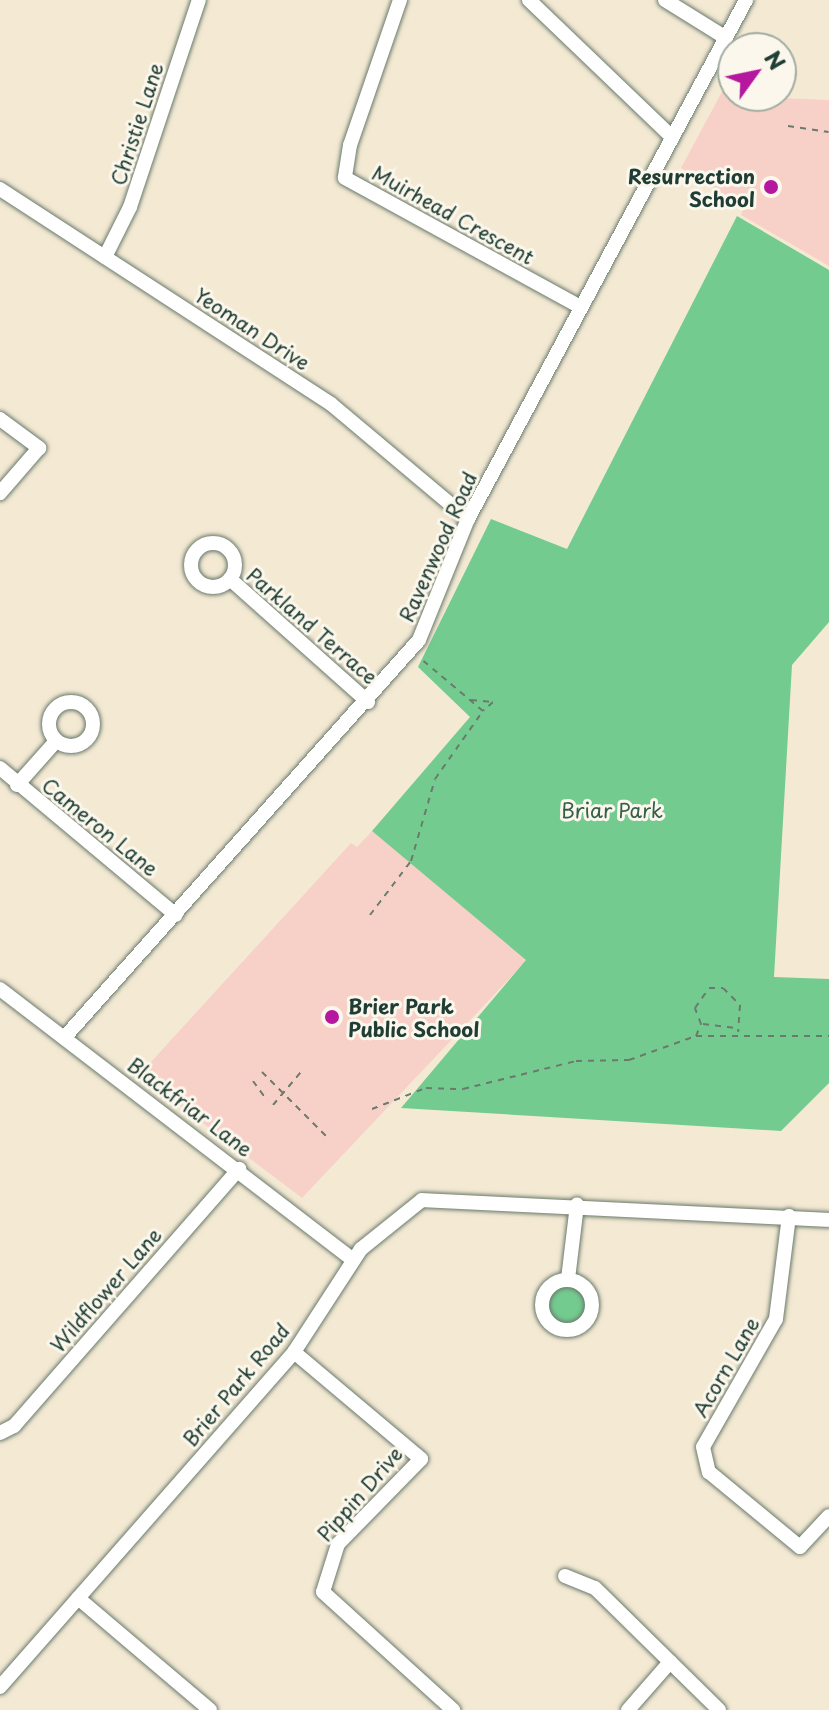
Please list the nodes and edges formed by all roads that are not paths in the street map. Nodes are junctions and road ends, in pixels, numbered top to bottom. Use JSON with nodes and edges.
{"nodes":[{"id":1,"x":199,"y":0,"type":"edge"},
{"id":2,"x":400,"y":0,"type":"edge"},
{"id":3,"x":529,"y":0,"type":"edge"},
{"id":4,"x":665,"y":0,"type":"edge"},
{"id":5,"x":746,"y":0,"type":"edge"},
{"id":6,"x":717,"y":32,"type":"edge"},
{"id":7,"x":729,"y":32,"type":"edge"},
{"id":8,"x":717,"y":54,"type":"edge"},
{"id":9,"x":672,"y":137,"type":"junction"},
{"id":10,"x":0,"y":189,"type":"edge"},
{"id":11,"x":105,"y":257,"type":"junction"},
{"id":12,"x":581,"y":307,"type":"junction"},
{"id":13,"x":0,"y":419,"type":"edge"},
{"id":14,"x":0,"y":493,"type":"edge"},
{"id":15,"x":468,"y":519,"type":"junction"},
{"id":16,"x":230,"y":579,"type":"dead end"},
{"id":17,"x":368,"y":702,"type":"junction"},
{"id":18,"x":56,"y":741,"type":"dead end"},
{"id":19,"x":0,"y":768,"type":"edge"},
{"id":20,"x":17,"y":785,"type":"junction"},
{"id":21,"x":176,"y":915,"type":"junction"},
{"id":22,"x":0,"y":989,"type":"edge"},
{"id":23,"x":64,"y":1038,"type":"junction"},
{"id":24,"x":239,"y":1169,"type":"junction"},
{"id":25,"x":577,"y":1205,"type":"junction"},
{"id":26,"x":789,"y":1216,"type":"junction"},
{"id":27,"x":829,"y":1220,"type":"edge"},
{"id":28,"x":353,"y":1260,"type":"junction"},
{"id":29,"x":568,"y":1279,"type":"dead end"},
{"id":30,"x":294,"y":1352,"type":"junction"},
{"id":31,"x":0,"y":1433,"type":"edge"},
{"id":32,"x":829,"y":1516,"type":"edge"},
{"id":33,"x":565,"y":1576,"type":"dead end"},
{"id":34,"x":78,"y":1598,"type":"junction"},
{"id":35,"x":670,"y":1662,"type":"junction"},
{"id":36,"x":0,"y":1687,"type":"edge"},
{"id":37,"x":210,"y":1710,"type":"edge"},
{"id":38,"x":453,"y":1710,"type":"edge"},
{"id":39,"x":628,"y":1710,"type":"edge"},
{"id":40,"x":719,"y":1710,"type":"edge"}],
"edges":[{"from":1,"to":11,"type":"street","name":"Christie Lane"},
{"from":2,"to":12,"type":"street","name":"Muirhead Crescent"},
{"from":3,"to":9,"type":"street"},
{"from":4,"to":6,"type":"street"},
{"from":5,"to":7,"type":"street","name":"Ravenwood Road"},
{"from":8,"to":9,"type":"street","name":"Ravenwood Road"},
{"from":9,"to":12,"type":"street","name":"Ravenwood Road"},
{"from":10,"to":11,"type":"street","name":"Yeoman Drive"},
{"from":11,"to":15,"type":"street","name":"Yeoman Drive"},
{"from":12,"to":15,"type":"street","name":"Ravenwood Road"},
{"from":13,"to":14,"type":"street"},
{"from":15,"to":17,"type":"street","name":"Ravenwood Road"},
{"from":16,"to":17,"type":"street","name":"Parkland Terrace"},
{"from":17,"to":21,"type":"street","name":"Ravenwood Road"},
{"from":18,"to":20,"type":"street"},
{"from":19,"to":20,"type":"street","name":"Cameron Lane"},
{"from":20,"to":21,"type":"street","name":"Cameron Lane"},
{"from":21,"to":23,"type":"street","name":"Ravenwood Road"},
{"from":22,"to":23,"type":"street","name":"Blackfriar Lane"},
{"from":23,"to":24,"type":"street","name":"Blackfriar Lane"},
{"from":24,"to":28,"type":"street","name":"Blackfriar Lane"},
{"from":24,"to":31,"type":"street","name":"Wildflower Lane"},
{"from":25,"to":26,"type":"street","name":"Brier Park Road"},
{"from":25,"to":28,"type":"street","name":"Brier Park Road"},
{"from":25,"to":29,"type":"street"},
{"from":26,"to":27,"type":"street","name":"Brier Park Road"},
{"from":26,"to":32,"type":"street","name":"Acorn Lane"},
{"from":28,"to":30,"type":"street","name":"Brier Park Road"},
{"from":30,"to":34,"type":"street","name":"Brier Park Road"},
{"from":30,"to":38,"type":"street","name":"Pippin Drive"},
{"from":33,"to":35,"type":"street"},
{"from":34,"to":36,"type":"street","name":"Brier Park Road"},
{"from":34,"to":37,"type":"street"},
{"from":35,"to":39,"type":"street"},
{"from":35,"to":40,"type":"street"}]}
